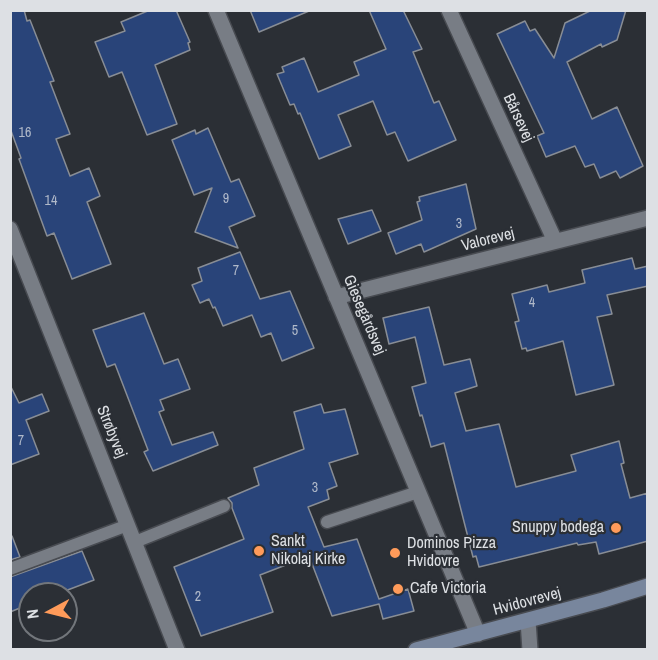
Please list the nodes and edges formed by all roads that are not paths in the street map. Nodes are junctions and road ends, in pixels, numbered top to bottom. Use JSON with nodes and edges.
{"nodes":[{"id":1,"x":216,"y":10,"type":"edge"},
{"id":2,"x":449,"y":10,"type":"edge"},
{"id":3,"x":648,"y":218,"type":"edge"},
{"id":4,"x":10,"y":229,"type":"edge"},
{"id":5,"x":555,"y":242,"type":"junction"},
{"id":6,"x":336,"y":297,"type":"junction"},
{"id":7,"x":418,"y":492,"type":"junction"},
{"id":8,"x":224,"y":506,"type":"dead end"},
{"id":9,"x":327,"y":522,"type":"dead end"},
{"id":10,"x":128,"y":525,"type":"junction"},
{"id":11,"x":135,"y":542,"type":"junction"},
{"id":12,"x":10,"y":569,"type":"edge"},
{"id":13,"x":648,"y":586,"type":"edge"},
{"id":14,"x":528,"y":621,"type":"junction"},
{"id":15,"x":478,"y":634,"type":"junction"},
{"id":16,"x":177,"y":650,"type":"edge"},
{"id":17,"x":416,"y":650,"type":"edge"},
{"id":18,"x":530,"y":650,"type":"edge"}],
"edges":[{"from":1,"to":6,"type":"street","name":"Giesegårdsvej"},
{"from":2,"to":5,"type":"street","name":"Bårsevej"},
{"from":3,"to":5,"type":"street","name":"Valorevej"},
{"from":4,"to":10,"type":"street","name":"Strøbyvej"},
{"from":5,"to":6,"type":"street","name":"Valorevej"},
{"from":6,"to":7,"type":"street","name":"Giesegårdsvej"},
{"from":7,"to":9,"type":"lane"},
{"from":7,"to":15,"type":"street","name":"Giesegårdsvej"},
{"from":8,"to":11,"type":"lane"},
{"from":10,"to":11,"type":"street","name":"Strøbyvej"},
{"from":10,"to":12,"type":"lane"},
{"from":11,"to":16,"type":"street","name":"Strøbyvej"},
{"from":13,"to":14,"type":"street","name":"Hvidovrevej"},
{"from":14,"to":15,"type":"street","name":"Hvidovrevej"},
{"from":14,"to":18,"type":"street"},
{"from":15,"to":17,"type":"street","name":"Hvidovrevej"}]}
